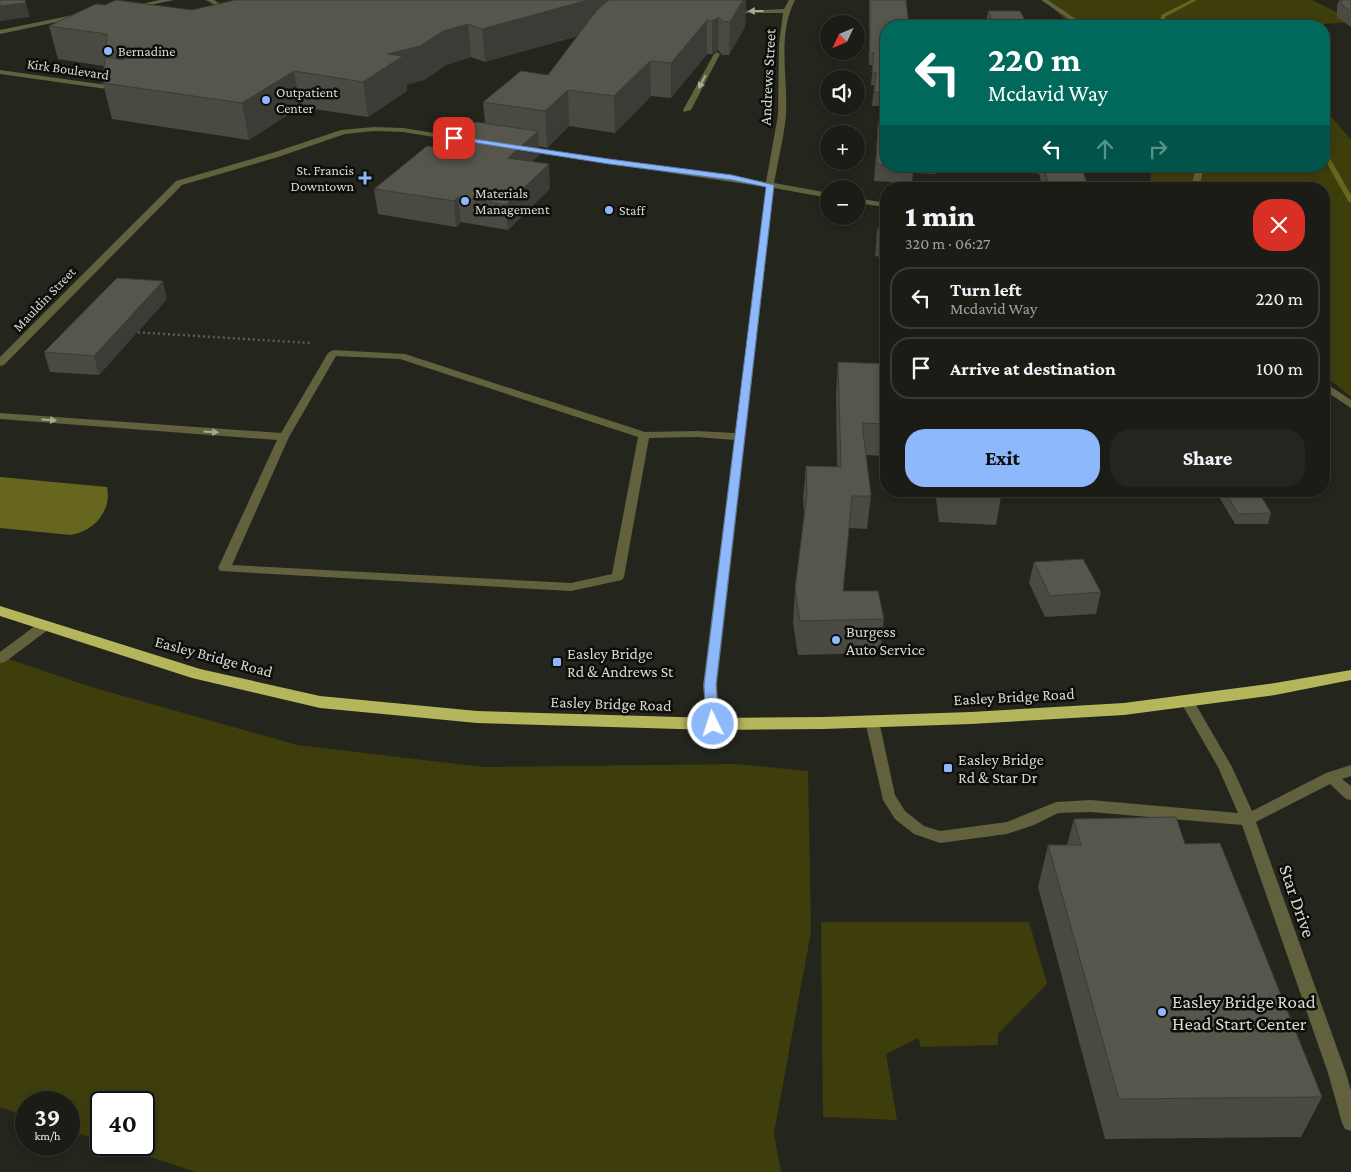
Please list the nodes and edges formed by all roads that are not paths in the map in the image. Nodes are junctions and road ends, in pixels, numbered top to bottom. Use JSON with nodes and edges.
{"nodes":[{"id":1,"x":171,"y":0,"type":"edge"},
{"id":2,"x":209,"y":0,"type":"edge"},
{"id":3,"x":792,"y":0,"type":"edge"},
{"id":4,"x":1044,"y":0,"type":"edge"},
{"id":5,"x":126,"y":6,"type":"edge"},
{"id":6,"x":786,"y":12,"type":"junction"},
{"id":7,"x":90,"y":13,"type":"edge"},
{"id":8,"x":241,"y":14,"type":"edge"},
{"id":9,"x":1074,"y":20,"type":"edge"},
{"id":10,"x":735,"y":26,"type":"edge"},
{"id":11,"x":0,"y":32,"type":"edge"},
{"id":12,"x":717,"y":54,"type":"edge"},
{"id":13,"x":0,"y":72,"type":"edge"},
{"id":14,"x":132,"y":91,"type":"edge"},
{"id":15,"x":687,"y":110,"type":"dead end"},
{"id":16,"x":483,"y":142,"type":"edge"},
{"id":17,"x":512,"y":147,"type":"edge"},
{"id":18,"x":770,"y":185,"type":"junction"},
{"id":19,"x":820,"y":194,"type":"edge"},
{"id":20,"x":865,"y":202,"type":"edge"},
{"id":21,"x":880,"y":204,"type":"edge"},
{"id":22,"x":0,"y":363,"type":"edge"},
{"id":23,"x":1330,"y":389,"type":"edge"},
{"id":24,"x":1351,"y":405,"type":"edge"},
{"id":25,"x":0,"y":416,"type":"edge"},
{"id":26,"x":644,"y":435,"type":"junction"},
{"id":27,"x":284,"y":437,"type":"junction"},
{"id":28,"x":740,"y":437,"type":"junction"},
{"id":29,"x":0,"y":611,"type":"edge"},
{"id":30,"x":44,"y":626,"type":"junction"},
{"id":31,"x":0,"y":659,"type":"edge"},
{"id":32,"x":1351,"y":676,"type":"edge"},
{"id":33,"x":1187,"y":701,"type":"junction"},
{"id":34,"x":872,"y":721,"type":"junction"},
{"id":35,"x":713,"y":724,"type":"junction"},
{"id":36,"x":1351,"y":770,"type":"edge"},
{"id":37,"x":1331,"y":777,"type":"junction"},
{"id":38,"x":1351,"y":796,"type":"edge"},
{"id":39,"x":1248,"y":820,"type":"junction"},
{"id":40,"x":1351,"y":1123,"type":"edge"}],
"edges":[{"from":1,"to":5,"type":"street"},
{"from":2,"to":8,"type":"street"},
{"from":3,"to":6,"type":"street","name":"Andrews Street"},
{"from":4,"to":9,"type":"street"},
{"from":6,"to":10,"type":"street","one_way":true},
{"from":6,"to":18,"type":"street","name":"Andrews Street"},
{"from":7,"to":11,"type":"street"},
{"from":12,"to":15,"type":"street","one_way":true},
{"from":13,"to":14,"type":"street","name":"Kirk Boulevard"},
{"from":16,"to":22,"type":"street","name":"Mauldin Street"},
{"from":17,"to":18,"type":"street"},
{"from":18,"to":19,"type":"street"},
{"from":18,"to":28,"type":"street","name":"Andrews Street"},
{"from":20,"to":21,"type":"street"},
{"from":23,"to":24,"type":"street"},
{"from":25,"to":27,"type":"street","one_way":true},
{"from":26,"to":27,"type":"street"},
{"from":26,"to":27,"type":"street"},
{"from":26,"to":28,"type":"street"},
{"from":28,"to":35,"type":"street","name":"Andrews Street"},
{"from":29,"to":30,"type":"highway","name":"Easley Bridge Road"},
{"from":30,"to":31,"type":"street"},
{"from":30,"to":35,"type":"highway","name":"Easley Bridge Road"},
{"from":32,"to":33,"type":"highway","name":"Easley Bridge Road"},
{"from":33,"to":34,"type":"highway","name":"Easley Bridge Road"},
{"from":33,"to":39,"type":"street","name":"Star Drive"},
{"from":34,"to":35,"type":"highway","name":"Easley Bridge Road"},
{"from":34,"to":39,"type":"street"},
{"from":36,"to":37,"type":"street"},
{"from":37,"to":38,"type":"street"},
{"from":37,"to":39,"type":"street"},
{"from":39,"to":40,"type":"street","name":"Star Drive"}]}
